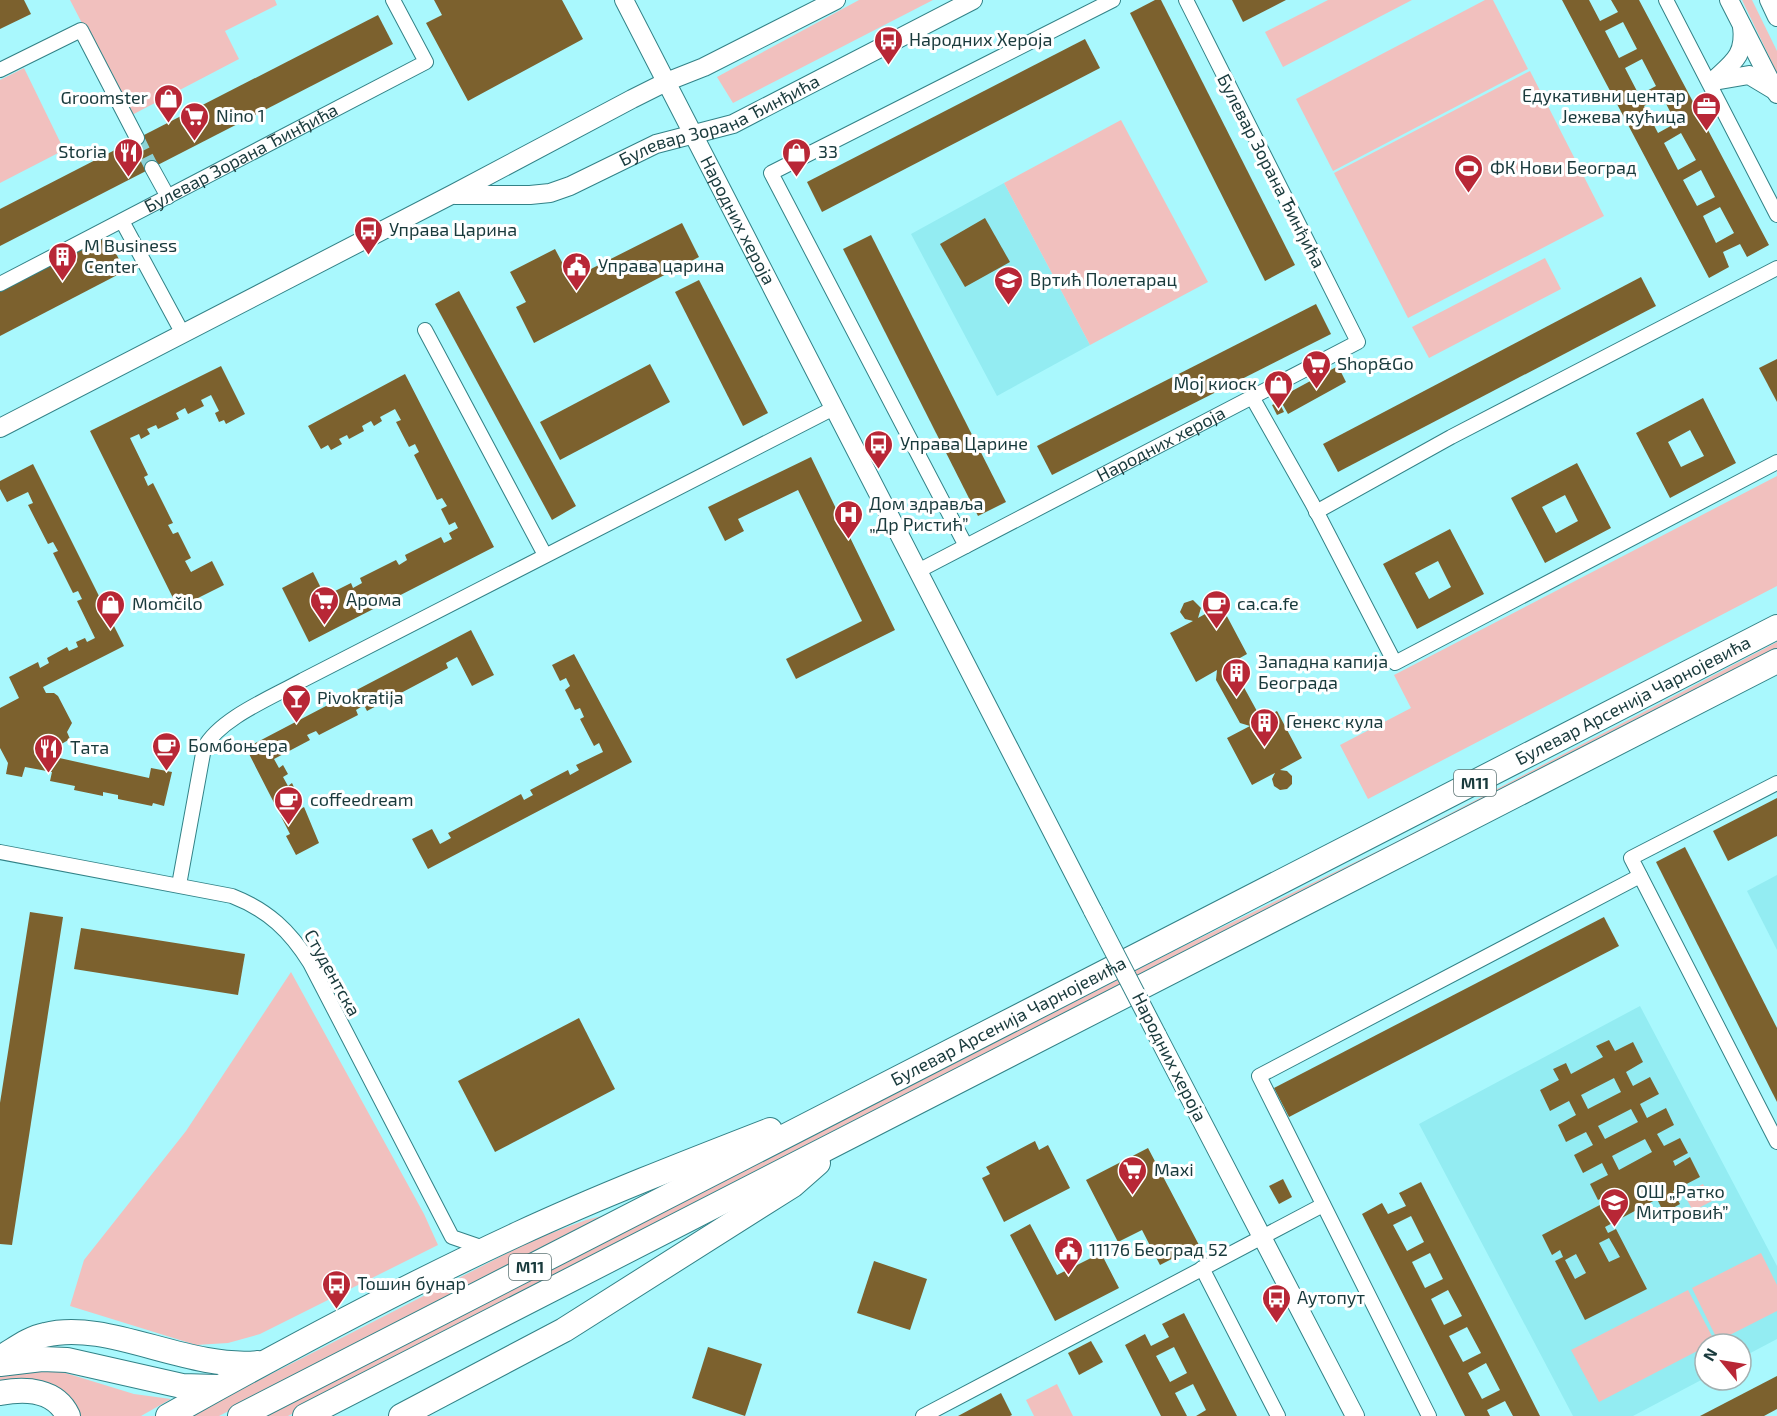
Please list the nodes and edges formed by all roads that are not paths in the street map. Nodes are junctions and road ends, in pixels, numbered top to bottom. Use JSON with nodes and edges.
{"nodes":[{"id":1,"x":393,"y":0,"type":"edge"},
{"id":2,"x":624,"y":0,"type":"edge"},
{"id":3,"x":836,"y":0,"type":"edge"},
{"id":4,"x":973,"y":0,"type":"edge"},
{"id":5,"x":1113,"y":0,"type":"edge"},
{"id":6,"x":1186,"y":0,"type":"edge"},
{"id":7,"x":1666,"y":0,"type":"edge"},
{"id":8,"x":1729,"y":0,"type":"edge"},
{"id":9,"x":1768,"y":0,"type":"edge"},
{"id":10,"x":1777,"y":16,"type":"edge"},
{"id":11,"x":1742,"y":25,"type":"junction"},
{"id":12,"x":0,"y":70,"type":"edge"},
{"id":13,"x":666,"y":82,"type":"junction"},
{"id":14,"x":1711,"y":83,"type":"junction"},
{"id":15,"x":1776,"y":93,"type":"edge"},
{"id":16,"x":693,"y":135,"type":"junction"},
{"id":17,"x":137,"y":138,"type":"tunnel mouth"},
{"id":18,"x":152,"y":168,"type":"tunnel mouth"},
{"id":19,"x":453,"y":195,"type":"junction"},
{"id":20,"x":168,"y":197,"type":"junction"},
{"id":21,"x":1777,"y":215,"type":"edge"},
{"id":22,"x":122,"y":221,"type":"junction"},
{"id":23,"x":1777,"y":268,"type":"edge"},
{"id":24,"x":0,"y":284,"type":"edge"},
{"id":25,"x":425,"y":330,"type":"dead end"},
{"id":26,"x":183,"y":334,"type":"junction"},
{"id":27,"x":1358,"y":342,"type":"joint"},
{"id":28,"x":1252,"y":397,"type":"junction"},
{"id":29,"x":834,"y":408,"type":"junction"},
{"id":30,"x":0,"y":428,"type":"edge"},
{"id":31,"x":1777,"y":462,"type":"edge"},
{"id":32,"x":1316,"y":512,"type":"junction"},
{"id":33,"x":966,"y":546,"type":"junction"},
{"id":34,"x":545,"y":555,"type":"junction"},
{"id":35,"x":918,"y":571,"type":"junction"},
{"id":36,"x":1777,"y":627,"type":"edge"},
{"id":37,"x":1777,"y":661,"type":"edge"},
{"id":38,"x":1777,"y":783,"type":"edge"},
{"id":39,"x":0,"y":852,"type":"edge"},
{"id":40,"x":1640,"y":876,"type":"junction"},
{"id":41,"x":179,"y":885,"type":"junction"},
{"id":42,"x":821,"y":1120,"type":"junction"},
{"id":43,"x":1777,"y":1142,"type":"edge"},
{"id":44,"x":829,"y":1148,"type":"junction"},
{"id":45,"x":1323,"y":1205,"type":"junction"},
{"id":46,"x":1262,"y":1237,"type":"junction"},
{"id":47,"x":452,"y":1238,"type":"junction"},
{"id":48,"x":488,"y":1249,"type":"junction"},
{"id":49,"x":1202,"y":1268,"type":"junction"},
{"id":50,"x":438,"y":1274,"type":"junction"},
{"id":51,"x":0,"y":1358,"type":"edge"},
{"id":52,"x":266,"y":1362,"type":"junction"},
{"id":53,"x":0,"y":1364,"type":"edge"},
{"id":54,"x":219,"y":1387,"type":"junction"},
{"id":55,"x":0,"y":1393,"type":"edge"},
{"id":56,"x":68,"y":1416,"type":"edge"},
{"id":57,"x":168,"y":1416,"type":"edge"},
{"id":58,"x":240,"y":1416,"type":"edge"},
{"id":59,"x":305,"y":1416,"type":"edge"},
{"id":60,"x":400,"y":1416,"type":"edge"},
{"id":61,"x":923,"y":1416,"type":"edge"},
{"id":62,"x":1278,"y":1416,"type":"edge"},
{"id":63,"x":1355,"y":1416,"type":"edge"},
{"id":64,"x":1429,"y":1416,"type":"edge"}],
"edges":[{"from":1,"to":20,"type":"street","name":"Булевар Зорана Ђинђића"},
{"from":2,"to":13,"type":"street","name":"Народних хероја"},
{"from":3,"to":13,"type":"street","name":"Булевар Зорана Ђинђића"},
{"from":4,"to":16,"type":"street","name":"Булевар Зорана Ђинђића"},
{"from":5,"to":33,"type":"street"},
{"from":6,"to":27,"type":"street","name":"Булевар Зорана Ђинђића"},
{"from":7,"to":14,"type":"street"},
{"from":8,"to":11,"type":"street"},
{"from":9,"to":10,"type":"street"},
{"from":11,"to":14,"type":"street"},
{"from":11,"to":15,"type":"street"},
{"from":12,"to":17,"type":"street"},
{"from":13,"to":16,"type":"street","name":"Народних хероја"},
{"from":13,"to":19,"type":"street","name":"Булевар Зорана Ђинђића"},
{"from":14,"to":15,"type":"street"},
{"from":14,"to":21,"type":"street"},
{"from":16,"to":19,"type":"street","name":"Булевар Зорана Ђинђића"},
{"from":16,"to":29,"type":"street","name":"Народних хероја"},
{"from":18,"to":20,"type":"street"},
{"from":19,"to":26,"type":"street","name":"Булевар Зорана Ђинђића"},
{"from":20,"to":22,"type":"street","name":"Булевар Зорана Ђинђића"},
{"from":22,"to":24,"type":"street","name":"Булевар Зорана Ђинђића"},
{"from":22,"to":26,"type":"street","name":"Булевар Зорана Ђинђића"},
{"from":23,"to":32,"type":"street"},
{"from":25,"to":34,"type":"street"},
{"from":26,"to":30,"type":"street","name":"Булевар Зорана Ђинђића"},
{"from":27,"to":28,"type":"street","name":"Народних хероја"},
{"from":28,"to":32,"type":"street"},
{"from":28,"to":33,"type":"street","name":"Народних хероја"},
{"from":29,"to":34,"type":"street"},
{"from":29,"to":35,"type":"street","name":"Народних хероја"},
{"from":31,"to":32,"type":"street"},
{"from":33,"to":35,"type":"street","name":"Народних хероја"},
{"from":34,"to":41,"type":"street"},
{"from":35,"to":46,"type":"street","name":"Народних хероја","bridge":true},
{"from":36,"to":42,"type":"highway","name":"Булевар Арсенија Чарнојевића","number":"M11"},
{"from":37,"to":44,"type":"highway","name":"Булевар Арсенија Чарнојевића","number":"M11"},
{"from":38,"to":40,"type":"street"},
{"from":39,"to":41,"type":"street","name":"Студентска"},
{"from":40,"to":43,"type":"street"},
{"from":40,"to":45,"type":"street"},
{"from":41,"to":47,"type":"street","name":"Студентска"},
{"from":42,"to":48,"type":"highway"},
{"from":42,"to":58,"type":"highway","name":"Булевар Арсенија Чарнојевића","number":"M11"},
{"from":44,"to":59,"type":"highway","name":"Булевар Арсенија Чарнојевића","number":"M11"},
{"from":44,"to":60,"type":"highway"},
{"from":45,"to":46,"type":"street"},
{"from":45,"to":64,"type":"street"},
{"from":46,"to":49,"type":"street"},
{"from":46,"to":63,"type":"street","name":"Народних хероја"},
{"from":47,"to":48,"type":"street"},
{"from":47,"to":50,"type":"street"},
{"from":48,"to":50,"type":"highway"},
{"from":49,"to":61,"type":"street"},
{"from":49,"to":62,"type":"street"},
{"from":50,"to":52,"type":"highway"},
{"from":51,"to":52,"type":"highway"},
{"from":52,"to":54,"type":"highway"},
{"from":53,"to":54,"type":"highway"},
{"from":54,"to":57,"type":"highway"},
{"from":55,"to":56,"type":"highway"}]}
